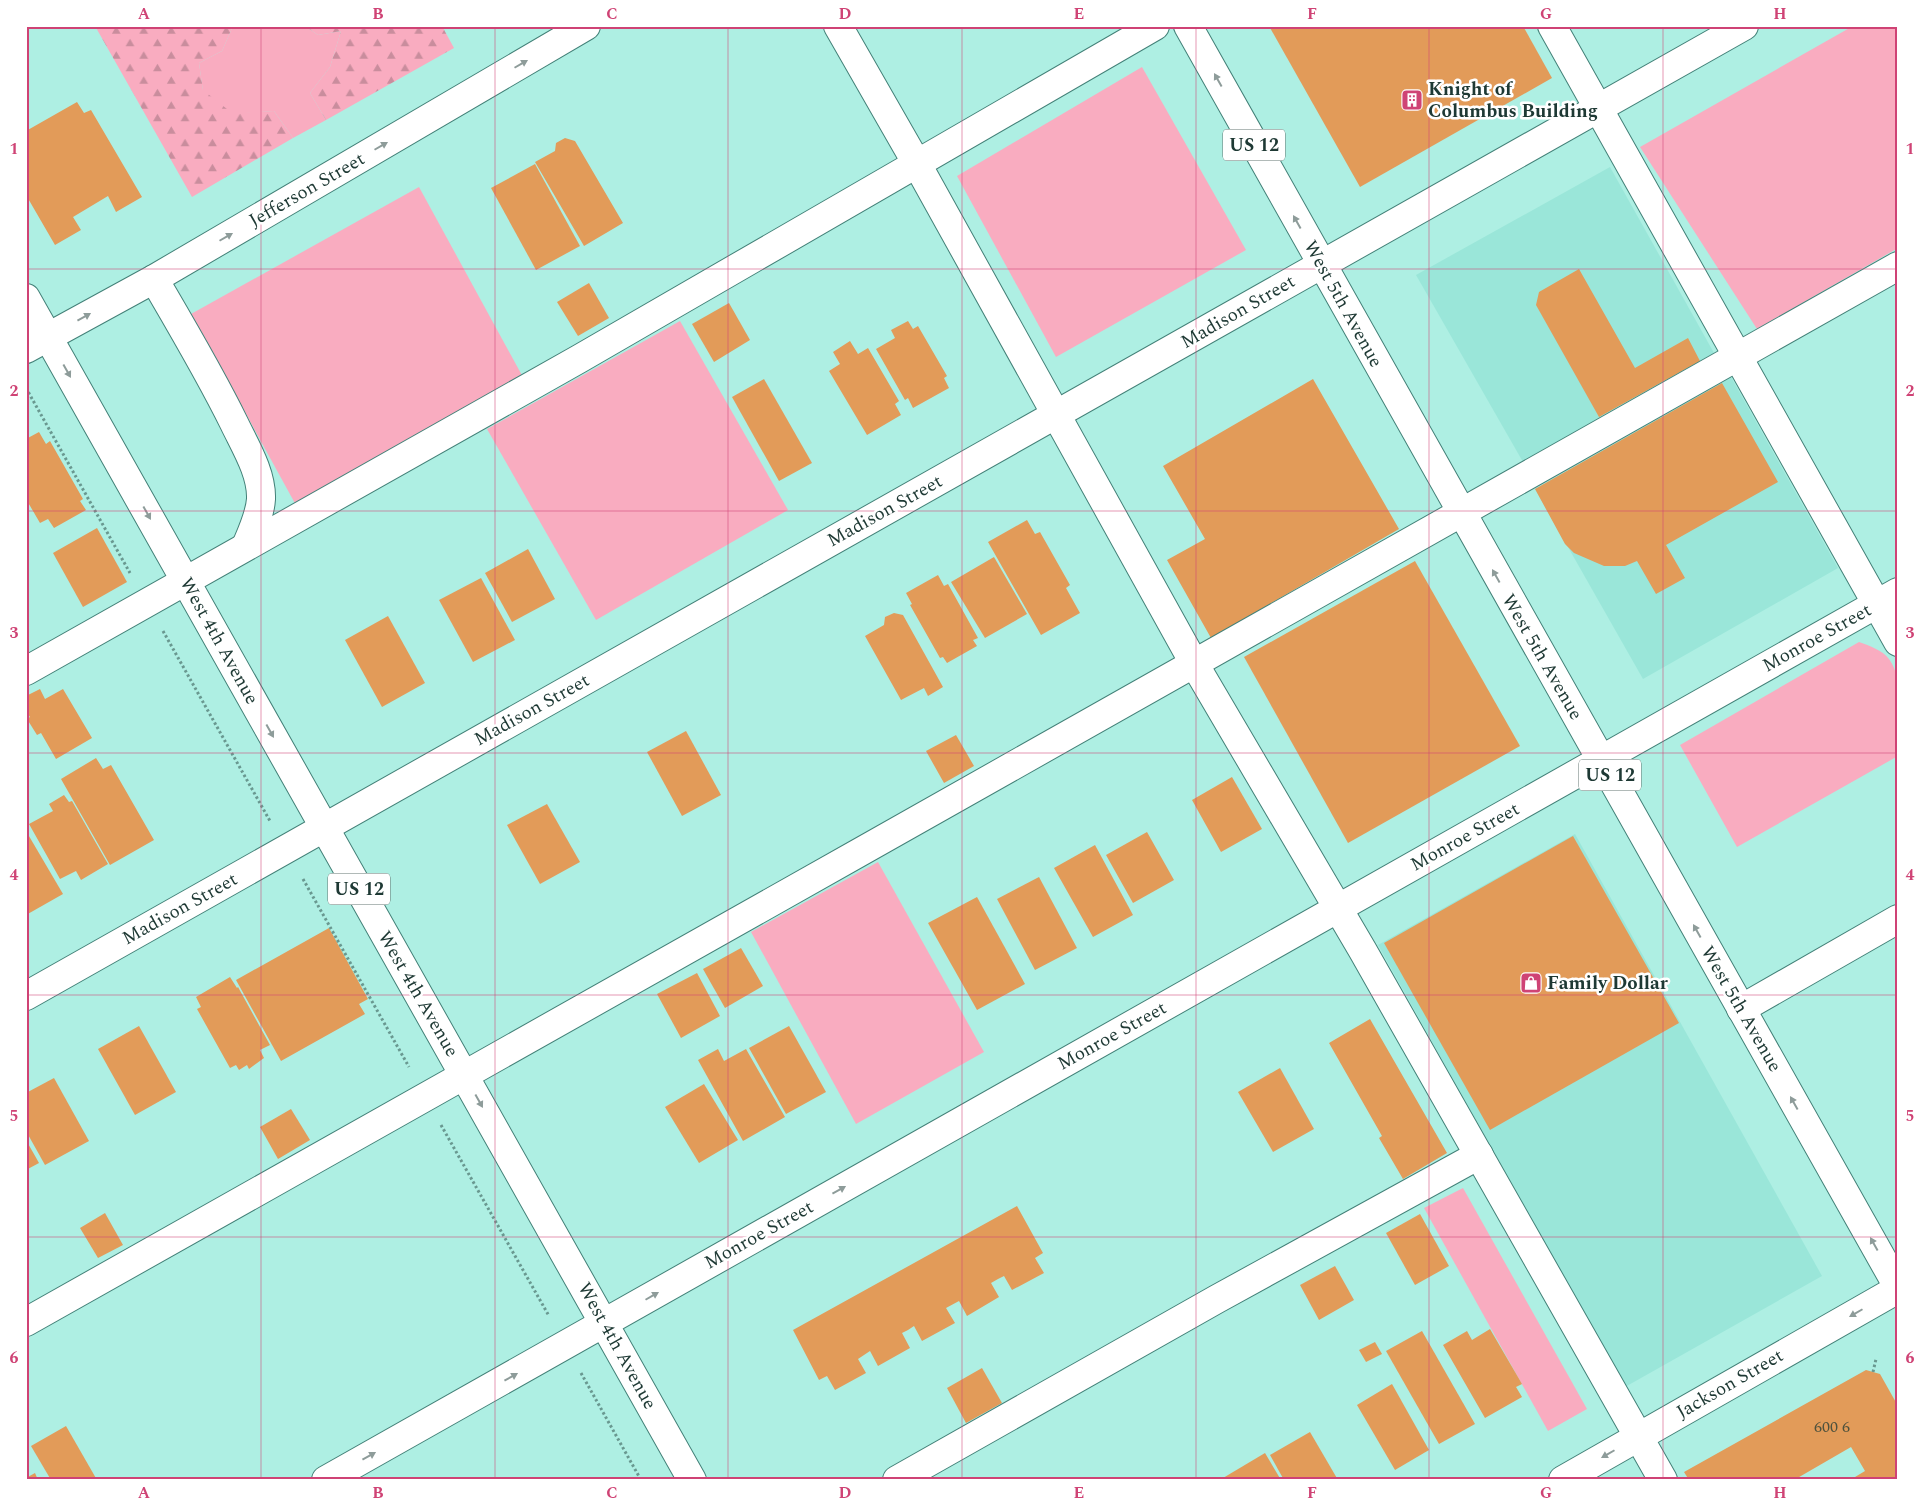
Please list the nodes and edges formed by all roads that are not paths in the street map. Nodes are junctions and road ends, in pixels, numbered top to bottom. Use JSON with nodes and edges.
{"nodes":[{"id":1,"x":586,"y":26,"type":"edge"},
{"id":2,"x":838,"y":26,"type":"edge"},
{"id":3,"x":1155,"y":26,"type":"edge"},
{"id":4,"x":1188,"y":26,"type":"edge"},
{"id":5,"x":1552,"y":26,"type":"edge"},
{"id":6,"x":1744,"y":26,"type":"edge"},
{"id":7,"x":1598,"y":109,"type":"junction"},
{"id":8,"x":917,"y":164,"type":"junction"},
{"id":9,"x":1320,"y":265,"type":"junction"},
{"id":10,"x":1898,"y":266,"type":"edge"},
{"id":11,"x":154,"y":279,"type":"junction"},
{"id":12,"x":26,"y":298,"type":"edge"},
{"id":13,"x":37,"y":343,"type":"edge"},
{"id":14,"x":1738,"y":358,"type":"junction"},
{"id":15,"x":1055,"y":415,"type":"junction"},
{"id":16,"x":1462,"y":515,"type":"junction"},
{"id":17,"x":246,"y":546,"type":"junction"},
{"id":18,"x":185,"y":580,"type":"junction"},
{"id":19,"x":1887,"y":598,"type":"edge"},
{"id":20,"x":1898,"y":642,"type":"edge"},
{"id":21,"x":1195,"y":665,"type":"junction"},
{"id":22,"x":26,"y":671,"type":"edge"},
{"id":23,"x":1601,"y":759,"type":"junction"},
{"id":24,"x":324,"y":828,"type":"junction"},
{"id":25,"x":1337,"y":909,"type":"junction"},
{"id":26,"x":1898,"y":919,"type":"edge"},
{"id":27,"x":26,"y":996,"type":"edge"},
{"id":28,"x":1741,"y":1009,"type":"junction"},
{"id":29,"x":464,"y":1073,"type":"junction"},
{"id":30,"x":1479,"y":1155,"type":"junction"},
{"id":31,"x":1898,"y":1288,"type":"edge"},
{"id":32,"x":26,"y":1322,"type":"edge"},
{"id":33,"x":604,"y":1324,"type":"junction"},
{"id":34,"x":1638,"y":1437,"type":"junction"},
{"id":35,"x":326,"y":1480,"type":"edge"},
{"id":36,"x":692,"y":1480,"type":"edge"},
{"id":37,"x":898,"y":1480,"type":"edge"},
{"id":38,"x":1563,"y":1480,"type":"edge"},
{"id":39,"x":1663,"y":1480,"type":"edge"}],
"edges":[{"from":11,"to":1,"type":"street","name":"Jefferson Street","one_way":true},
{"from":2,"to":8,"type":"street"},
{"from":3,"to":8,"type":"street"},
{"from":9,"to":4,"type":"street","name":"West 5th Avenue","number":"US 12","one_way":true},
{"from":5,"to":7,"type":"street"},
{"from":6,"to":7,"type":"street","name":"Madison Street"},
{"from":7,"to":9,"type":"street","name":"Madison Street"},
{"from":7,"to":14,"type":"street"},
{"from":8,"to":15,"type":"street"},
{"from":8,"to":17,"type":"street"},
{"from":9,"to":15,"type":"street","name":"Madison Street"},
{"from":9,"to":16,"type":"street","name":"West 5th Avenue","number":"US 12"},
{"from":10,"to":14,"type":"street"},
{"from":13,"to":11,"type":"street","name":"Jefferson Street","one_way":true},
{"from":11,"to":17,"type":"street"},
{"from":12,"to":13,"type":"street","name":"West 4th Avenue","number":"US 12"},
{"from":13,"to":18,"type":"street","name":"West 4th Avenue","number":"US 12","one_way":true},
{"from":14,"to":16,"type":"street"},
{"from":14,"to":19,"type":"street"},
{"from":15,"to":21,"type":"street"},
{"from":15,"to":24,"type":"street","name":"Madison Street"},
{"from":16,"to":21,"type":"street"},
{"from":23,"to":16,"type":"street","name":"West 5th Avenue","number":"US 12","one_way":true},
{"from":17,"to":18,"type":"street"},
{"from":18,"to":22,"type":"street"},
{"from":18,"to":24,"type":"street","name":"West 4th Avenue","number":"US 12","one_way":true},
{"from":19,"to":20,"type":"street"},
{"from":19,"to":23,"type":"street","name":"Monroe Street"},
{"from":21,"to":25,"type":"street"},
{"from":21,"to":29,"type":"street"},
{"from":23,"to":25,"type":"street","name":"Monroe Street"},
{"from":28,"to":23,"type":"street","name":"West 5th Avenue","number":"US 12","one_way":true},
{"from":24,"to":27,"type":"street","name":"Madison Street"},
{"from":24,"to":29,"type":"street","name":"West 4th Avenue","number":"US 12"},
{"from":25,"to":30,"type":"street"},
{"from":33,"to":25,"type":"street","name":"Monroe Street","one_way":true},
{"from":26,"to":28,"type":"street"},
{"from":31,"to":28,"type":"street","name":"West 5th Avenue","number":"US 12","one_way":true},
{"from":29,"to":32,"type":"street"},
{"from":29,"to":33,"type":"street","name":"West 4th Avenue","number":"US 12","one_way":true},
{"from":30,"to":34,"type":"street"},
{"from":30,"to":37,"type":"street"},
{"from":31,"to":34,"type":"street","name":"Jackson Street","one_way":true},
{"from":35,"to":33,"type":"street","name":"Monroe Street","one_way":true},
{"from":33,"to":36,"type":"street","name":"West 4th Avenue","number":"US 12"},
{"from":34,"to":38,"type":"street","name":"Jackson Street","one_way":true},
{"from":34,"to":39,"type":"street"}]}
